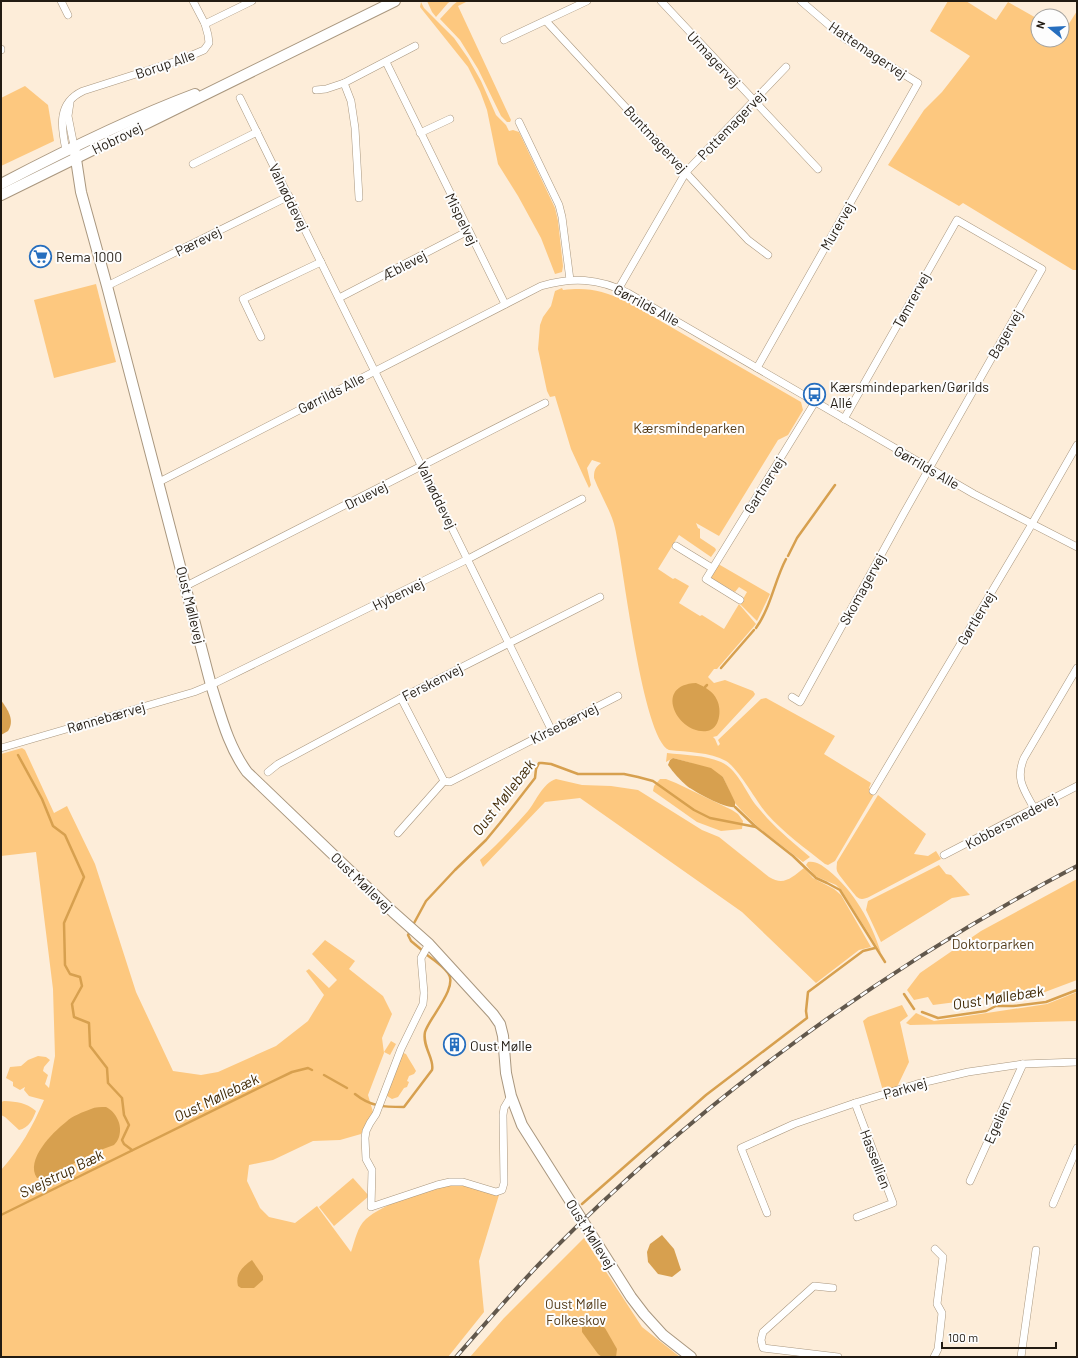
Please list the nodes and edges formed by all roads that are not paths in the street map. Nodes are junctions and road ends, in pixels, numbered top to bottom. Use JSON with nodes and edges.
{"nodes":[{"id":1,"x":61,"y":1,"type":"edge"},
{"id":2,"x":193,"y":1,"type":"edge"},
{"id":3,"x":252,"y":1,"type":"edge"},
{"id":4,"x":395,"y":1,"type":"edge"},
{"id":5,"x":587,"y":1,"type":"edge"},
{"id":6,"x":661,"y":1,"type":"edge"},
{"id":7,"x":801,"y":1,"type":"edge"},
{"id":8,"x":68,"y":15,"type":"dead end"},
{"id":9,"x":546,"y":21,"type":"junction"},
{"id":10,"x":205,"y":24,"type":"junction"},
{"id":11,"x":504,"y":40,"type":"dead end"},
{"id":12,"x":416,"y":46,"type":"dead end"},
{"id":13,"x":386,"y":62,"type":"junction"},
{"id":14,"x":786,"y":67,"type":"dead end"},
{"id":15,"x":232,"y":80,"type":"junction"},
{"id":16,"x":344,"y":83,"type":"junction"},
{"id":17,"x":918,"y":83,"type":"joint"},
{"id":18,"x":316,"y":90,"type":"dead end"},
{"id":19,"x":240,"y":98,"type":"dead end"},
{"id":20,"x":754,"y":102,"type":"junction"},
{"id":21,"x":450,"y":119,"type":"dead end"},
{"id":22,"x":519,"y":122,"type":"dead end"},
{"id":23,"x":258,"y":132,"type":"junction"},
{"id":24,"x":420,"y":133,"type":"junction"},
{"id":25,"x":70,"y":148,"type":"junction"},
{"id":26,"x":72,"y":160,"type":"junction"},
{"id":27,"x":193,"y":164,"type":"dead end"},
{"id":28,"x":818,"y":169,"type":"dead end"},
{"id":29,"x":686,"y":172,"type":"junction"},
{"id":30,"x":1,"y":184,"type":"edge"},
{"id":31,"x":1,"y":195,"type":"edge"},
{"id":32,"x":289,"y":196,"type":"junction"},
{"id":33,"x":359,"y":198,"type":"dead end"},
{"id":34,"x":468,"y":231,"type":"junction"},
{"id":35,"x":995,"y":242,"type":"joint"},
{"id":36,"x":768,"y":255,"type":"dead end"},
{"id":37,"x":321,"y":262,"type":"junction"},
{"id":38,"x":570,"y":280,"type":"junction"},
{"id":39,"x":108,"y":286,"type":"junction"},
{"id":40,"x":619,"y":288,"type":"junction"},
{"id":41,"x":339,"y":298,"type":"junction"},
{"id":42,"x":505,"y":304,"type":"junction"},
{"id":43,"x":261,"y":337,"type":"dead end"},
{"id":44,"x":757,"y":368,"type":"junction"},
{"id":45,"x":375,"y":370,"type":"junction"},
{"id":46,"x":815,"y":402,"type":"junction"},
{"id":47,"x":545,"y":403,"type":"dead end"},
{"id":48,"x":844,"y":419,"type":"junction"},
{"id":49,"x":1077,"y":445,"type":"edge"},
{"id":50,"x":423,"y":466,"type":"junction"},
{"id":51,"x":929,"y":468,"type":"junction"},
{"id":52,"x":159,"y":482,"type":"junction"},
{"id":53,"x":582,"y":499,"type":"dead end"},
{"id":54,"x":1032,"y":524,"type":"junction"},
{"id":55,"x":676,"y":546,"type":"dead end"},
{"id":56,"x":1077,"y":547,"type":"edge"},
{"id":57,"x":468,"y":559,"type":"junction"},
{"id":58,"x":712,"y":568,"type":"junction"},
{"id":59,"x":186,"y":586,"type":"junction"},
{"id":60,"x":600,"y":597,"type":"dead end"},
{"id":61,"x":740,"y":600,"type":"dead end"},
{"id":62,"x":509,"y":642,"type":"junction"},
{"id":63,"x":1077,"y":668,"type":"edge"},
{"id":64,"x":211,"y":685,"type":"junction"},
{"id":65,"x":618,"y":696,"type":"dead end"},
{"id":66,"x":792,"y":697,"type":"dead end"},
{"id":67,"x":402,"y":698,"type":"junction"},
{"id":68,"x":552,"y":729,"type":"junction"},
{"id":69,"x":1,"y":748,"type":"edge"},
{"id":70,"x":268,"y":772,"type":"dead end"},
{"id":71,"x":444,"y":782,"type":"junction"},
{"id":72,"x":1077,"y":786,"type":"edge"},
{"id":73,"x":873,"y":791,"type":"dead end"},
{"id":74,"x":1034,"y":808,"type":"junction"},
{"id":75,"x":398,"y":833,"type":"dead end"},
{"id":76,"x":944,"y":855,"type":"dead end"},
{"id":77,"x":429,"y":944,"type":"junction"},
{"id":78,"x":1077,"y":1062,"type":"edge"},
{"id":79,"x":1023,"y":1064,"type":"junction"},
{"id":80,"x":511,"y":1096,"type":"junction"},
{"id":81,"x":855,"y":1103,"type":"junction"},
{"id":82,"x":1077,"y":1148,"type":"edge"},
{"id":83,"x":970,"y":1181,"type":"dead end"},
{"id":84,"x":1053,"y":1204,"type":"dead end"},
{"id":85,"x":767,"y":1213,"type":"dead end"},
{"id":86,"x":858,"y":1217,"type":"dead end"},
{"id":87,"x":935,"y":1250,"type":"dead end"},
{"id":88,"x":1036,"y":1250,"type":"dead end"},
{"id":89,"x":832,"y":1288,"type":"dead end"},
{"id":90,"x":784,"y":1354,"type":"edge"},
{"id":91,"x":691,"y":1357,"type":"edge"},
{"id":92,"x":838,"y":1357,"type":"edge"},
{"id":93,"x":934,"y":1357,"type":"edge"},
{"id":94,"x":1021,"y":1357,"type":"edge"}],
"edges":[{"from":1,"to":8,"type":"street"},
{"from":2,"to":10,"type":"street","name":"Borup Alle"},
{"from":3,"to":10,"type":"street"},
{"from":4,"to":15,"type":"street","name":"Hobrovej"},
{"from":5,"to":9,"type":"street"},
{"from":6,"to":20,"type":"street","name":"Urmagervej"},
{"from":7,"to":17,"type":"street","name":"Hattemagervej"},
{"from":9,"to":11,"type":"street"},
{"from":9,"to":29,"type":"street","name":"Buntmagervej"},
{"from":10,"to":25,"type":"street","name":"Borup Alle"},
{"from":12,"to":13,"type":"street"},
{"from":13,"to":16,"type":"street"},
{"from":13,"to":24,"type":"street","name":"Mispelvej"},
{"from":14,"to":20,"type":"street","name":"Pottemagervej"},
{"from":15,"to":25,"type":"street","name":"Hobrovej"},
{"from":15,"to":26,"type":"street","name":"Hobrovej"},
{"from":16,"to":18,"type":"street"},
{"from":16,"to":33,"type":"street"},
{"from":17,"to":44,"type":"street","name":"Murervej"},
{"from":19,"to":23,"type":"street","name":"Valnøddevej"},
{"from":20,"to":28,"type":"street","name":"Urmagervej"},
{"from":20,"to":29,"type":"street","name":"Pottemagervej"},
{"from":21,"to":24,"type":"street"},
{"from":22,"to":38,"type":"street"},
{"from":23,"to":27,"type":"street"},
{"from":23,"to":32,"type":"street","name":"Valnøddevej"},
{"from":24,"to":34,"type":"street","name":"Mispelvej"},
{"from":25,"to":26,"type":"street","name":"Oust Møllevej"},
{"from":25,"to":30,"type":"street","name":"Hobrovej"},
{"from":26,"to":31,"type":"street","name":"Hobrovej"},
{"from":26,"to":39,"type":"street","name":"Oust Møllevej"},
{"from":29,"to":36,"type":"street","name":"Buntmagervej"},
{"from":29,"to":40,"type":"street","name":"Pottemagervej"},
{"from":32,"to":37,"type":"street","name":"Valnøddevej"},
{"from":32,"to":39,"type":"street","name":"Pærevej"},
{"from":34,"to":41,"type":"street","name":"Æblevej"},
{"from":34,"to":42,"type":"street","name":"Mispelvej"},
{"from":35,"to":48,"type":"street","name":"Tømrervej"},
{"from":35,"to":51,"type":"street","name":"Bagervej"},
{"from":37,"to":41,"type":"street","name":"Valnøddevej"},
{"from":37,"to":43,"type":"street"},
{"from":38,"to":40,"type":"street","name":"Gørrilds Alle"},
{"from":38,"to":42,"type":"street","name":"Gørrilds Alle"},
{"from":39,"to":52,"type":"street","name":"Oust Møllevej"},
{"from":40,"to":44,"type":"street","name":"Gørrilds Alle"},
{"from":41,"to":45,"type":"street","name":"Valnøddevej"},
{"from":42,"to":45,"type":"street","name":"Gørrilds Alle"},
{"from":44,"to":46,"type":"street","name":"Gørrilds Alle"},
{"from":45,"to":50,"type":"street","name":"Valnøddevej"},
{"from":45,"to":52,"type":"street","name":"Gørrilds Alle"},
{"from":46,"to":48,"type":"street","name":"Gørrilds Alle"},
{"from":46,"to":58,"type":"street","name":"Gartnervej"},
{"from":47,"to":50,"type":"street","name":"Druevej"},
{"from":48,"to":51,"type":"street","name":"Gørrilds Alle"},
{"from":49,"to":54,"type":"street","name":"Gørtlervej"},
{"from":50,"to":57,"type":"street","name":"Valnøddevej"},
{"from":50,"to":59,"type":"street","name":"Druevej"},
{"from":51,"to":54,"type":"street","name":"Gørrilds Alle"},
{"from":51,"to":66,"type":"street","name":"Skomagervej"},
{"from":52,"to":59,"type":"street","name":"Oust Møllevej"},
{"from":53,"to":57,"type":"street","name":"Hybenvej"},
{"from":54,"to":56,"type":"street","name":"Gørrilds Alle"},
{"from":54,"to":73,"type":"street","name":"Gørtlervej"},
{"from":55,"to":58,"type":"street"},
{"from":57,"to":62,"type":"street","name":"Valnøddevej"},
{"from":57,"to":64,"type":"street","name":"Hybenvej"},
{"from":58,"to":61,"type":"street"},
{"from":59,"to":64,"type":"street","name":"Oust Møllevej"},
{"from":60,"to":62,"type":"street","name":"Ferskenvej"},
{"from":62,"to":67,"type":"street","name":"Ferskenvej"},
{"from":62,"to":68,"type":"street","name":"Valnøddevej"},
{"from":63,"to":74,"type":"street"},
{"from":64,"to":69,"type":"street","name":"Rønnebærvej"},
{"from":64,"to":77,"type":"street","name":"Oust Møllevej"},
{"from":65,"to":68,"type":"street","name":"Kirsebærvej"},
{"from":67,"to":70,"type":"street","name":"Ferskenvej"},
{"from":67,"to":71,"type":"street"},
{"from":68,"to":71,"type":"street","name":"Kirsebærvej"},
{"from":71,"to":75,"type":"street"},
{"from":72,"to":74,"type":"street","name":"Kobbersmedevej"},
{"from":74,"to":76,"type":"street","name":"Kobbersmedevej"},
{"from":77,"to":80,"type":"street","name":"Oust Møllevej"},
{"from":77,"to":80,"type":"street"},
{"from":78,"to":79,"type":"street","name":"Parkvej"},
{"from":79,"to":81,"type":"street","name":"Parkvej"},
{"from":79,"to":83,"type":"street","name":"Egelien"},
{"from":80,"to":91,"type":"street","name":"Oust Møllevej"},
{"from":81,"to":85,"type":"street","name":"Parkvej"},
{"from":81,"to":86,"type":"street","name":"Hassellien"},
{"from":82,"to":84,"type":"street"},
{"from":87,"to":93,"type":"street"},
{"from":88,"to":94,"type":"street"},
{"from":89,"to":90,"type":"street"},
{"from":90,"to":92,"type":"street"}]}
